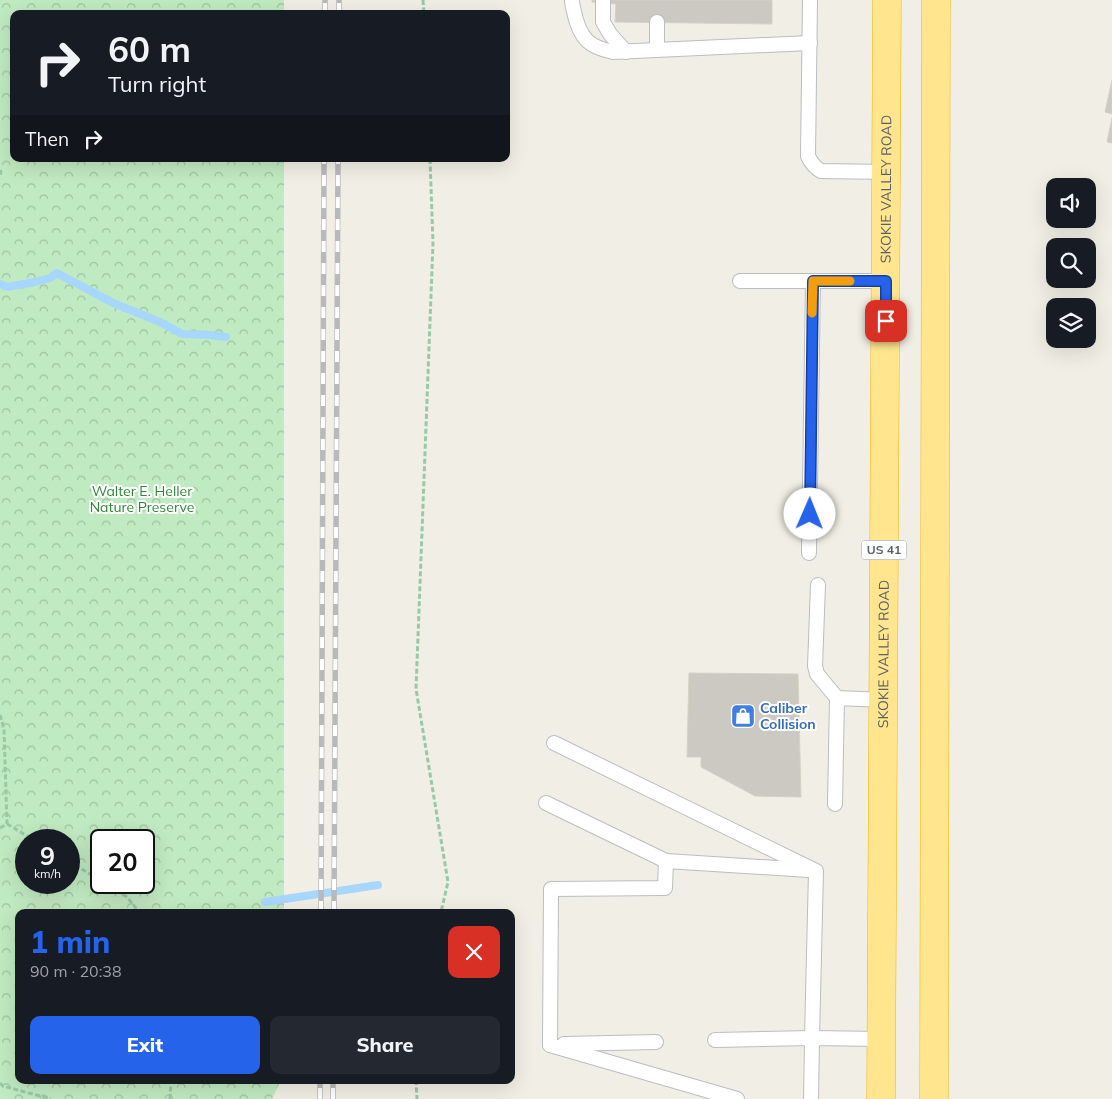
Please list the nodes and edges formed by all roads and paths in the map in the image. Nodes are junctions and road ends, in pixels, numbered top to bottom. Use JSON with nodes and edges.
{"nodes":[{"id":1,"x":572,"y":0,"type":"edge"},
{"id":2,"x":603,"y":0,"type":"edge"},
{"id":3,"x":810,"y":0,"type":"edge"},
{"id":4,"x":887,"y":0,"type":"edge"},
{"id":5,"x":936,"y":0,"type":"edge"},
{"id":6,"x":657,"y":22,"type":"dead end"},
{"id":7,"x":810,"y":43,"type":"junction"},
{"id":8,"x":657,"y":50,"type":"junction"},
{"id":9,"x":626,"y":52,"type":"junction"},
{"id":10,"x":430,"y":162,"type":"edge"},
{"id":11,"x":0,"y":170,"type":"edge"},
{"id":12,"x":887,"y":172,"type":"junction"},
{"id":13,"x":0,"y":177,"type":"edge"},
{"id":14,"x":740,"y":281,"type":"dead end"},
{"id":15,"x":813,"y":281,"type":"junction"},
{"id":16,"x":886,"y":281,"type":"junction"},
{"id":17,"x":809,"y":552,"type":"dead end"},
{"id":18,"x":818,"y":585,"type":"dead end"},
{"id":19,"x":837,"y":698,"type":"junction"},
{"id":20,"x":884,"y":700,"type":"junction"},
{"id":21,"x":0,"y":716,"type":"edge"},
{"id":22,"x":554,"y":743,"type":"dead end"},
{"id":23,"x":546,"y":803,"type":"dead end"},
{"id":24,"x":835,"y":804,"type":"dead end"},
{"id":25,"x":7,"y":824,"type":"junction"},
{"id":26,"x":0,"y":828,"type":"edge"},
{"id":27,"x":15,"y":829,"type":"edge"},
{"id":28,"x":666,"y":860,"type":"junction"},
{"id":29,"x":816,"y":871,"type":"junction"},
{"id":30,"x":124,"y":894,"type":"edge"},
{"id":31,"x":137,"y":909,"type":"edge"},
{"id":32,"x":442,"y":909,"type":"edge"},
{"id":33,"x":812,"y":1038,"type":"junction"},
{"id":34,"x":714,"y":1040,"type":"dead end"},
{"id":35,"x":881,"y":1040,"type":"junction"},
{"id":36,"x":656,"y":1042,"type":"dead end"},
{"id":37,"x":550,"y":1045,"type":"junction"},
{"id":38,"x":0,"y":1083,"type":"edge"},
{"id":39,"x":171,"y":1084,"type":"edge"},
{"id":40,"x":416,"y":1084,"type":"edge"},
{"id":41,"x":51,"y":1099,"type":"edge"},
{"id":42,"x":170,"y":1099,"type":"edge"},
{"id":43,"x":416,"y":1099,"type":"edge"},
{"id":44,"x":737,"y":1099,"type":"edge"},
{"id":45,"x":811,"y":1099,"type":"edge"},
{"id":46,"x":881,"y":1099,"type":"edge"},
{"id":47,"x":934,"y":1099,"type":"edge"}],
"edges":[{"from":1,"to":9,"type":"lane"},
{"from":2,"to":9,"type":"lane"},
{"from":3,"to":7,"type":"lane"},
{"from":4,"to":12,"type":"highway","name":"SKOKIE VALLEY ROAD","number":"US 41"},
{"from":5,"to":47,"type":"highway"},
{"from":6,"to":8,"type":"lane"},
{"from":7,"to":8,"type":"lane"},
{"from":7,"to":12,"type":"lane"},
{"from":8,"to":9,"type":"lane"},
{"from":10,"to":32,"type":"path"},
{"from":11,"to":13,"type":"path"},
{"from":12,"to":16,"type":"highway","name":"SKOKIE VALLEY ROAD","number":"US 41"},
{"from":14,"to":15,"type":"lane"},
{"from":15,"to":16,"type":"lane"},
{"from":15,"to":17,"type":"lane"},
{"from":16,"to":20,"type":"highway","name":"SKOKIE VALLEY ROAD","number":"US 41"},
{"from":18,"to":19,"type":"lane"},
{"from":19,"to":20,"type":"lane"},
{"from":19,"to":24,"type":"lane"},
{"from":20,"to":35,"type":"highway","name":"SKOKIE VALLEY ROAD","number":"US 41"},
{"from":21,"to":25,"type":"path"},
{"from":22,"to":29,"type":"lane"},
{"from":23,"to":28,"type":"lane"},
{"from":25,"to":26,"type":"path"},
{"from":25,"to":27,"type":"path"},
{"from":28,"to":29,"type":"lane"},
{"from":28,"to":37,"type":"lane"},
{"from":29,"to":33,"type":"lane"},
{"from":30,"to":31,"type":"path"},
{"from":33,"to":34,"type":"lane"},
{"from":33,"to":35,"type":"lane"},
{"from":33,"to":45,"type":"lane"},
{"from":35,"to":46,"type":"highway","name":"SKOKIE VALLEY ROAD","number":"US 41"},
{"from":36,"to":37,"type":"lane"},
{"from":37,"to":44,"type":"lane"},
{"from":38,"to":41,"type":"path"},
{"from":39,"to":42,"type":"path"},
{"from":40,"to":43,"type":"path"}]}
